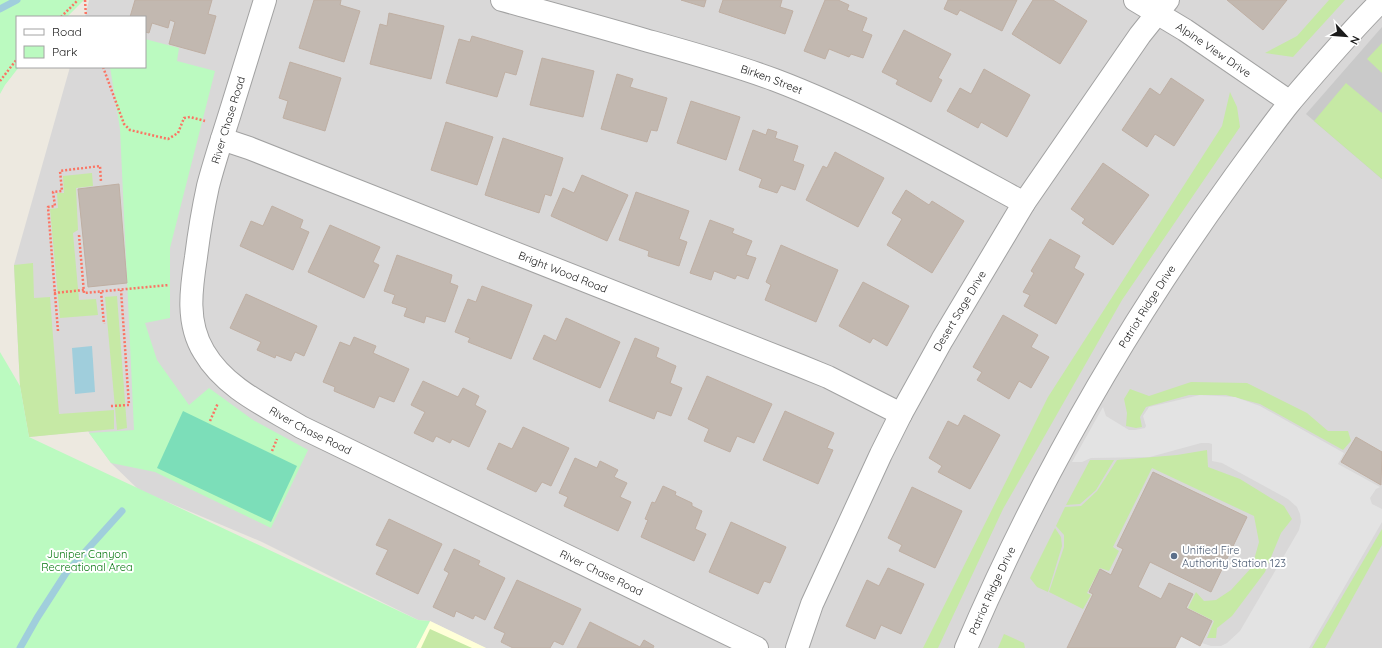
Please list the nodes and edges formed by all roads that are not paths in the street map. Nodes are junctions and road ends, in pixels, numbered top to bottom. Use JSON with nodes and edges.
{"nodes":[{"id":1,"x":265,"y":0,"type":"edge"},
{"id":2,"x":502,"y":0,"type":"edge"},
{"id":3,"x":1135,"y":0,"type":"edge"},
{"id":4,"x":1382,"y":0,"type":"edge"},
{"id":5,"x":1162,"y":7,"type":"edge"},
{"id":6,"x":1290,"y":102,"type":"junction"},
{"id":7,"x":222,"y":139,"type":"junction"},
{"id":8,"x":1024,"y":202,"type":"junction"},
{"id":9,"x":900,"y":414,"type":"junction"},
{"id":10,"x":757,"y":648,"type":"edge"},
{"id":11,"x":797,"y":648,"type":"edge"},
{"id":12,"x":966,"y":648,"type":"edge"}],
"edges":[{"from":1,"to":7,"type":"street","name":"River Chase Road"},
{"from":2,"to":8,"type":"street","name":"Birken Street"},
{"from":3,"to":5,"type":"street","name":"Alpine View Drive"},
{"from":4,"to":6,"type":"street","name":"Patriot Ridge Drive"},
{"from":5,"to":6,"type":"street","name":"Alpine View Drive"},
{"from":5,"to":8,"type":"street","name":"Desert Sage Drive"},
{"from":6,"to":12,"type":"street","name":"Patriot Ridge Drive"},
{"from":7,"to":9,"type":"street","name":"Bright Wood Road"},
{"from":7,"to":10,"type":"street","name":"River Chase Road"},
{"from":8,"to":9,"type":"street","name":"Desert Sage Drive"},
{"from":9,"to":11,"type":"street","name":"Desert Sage Drive"}]}
